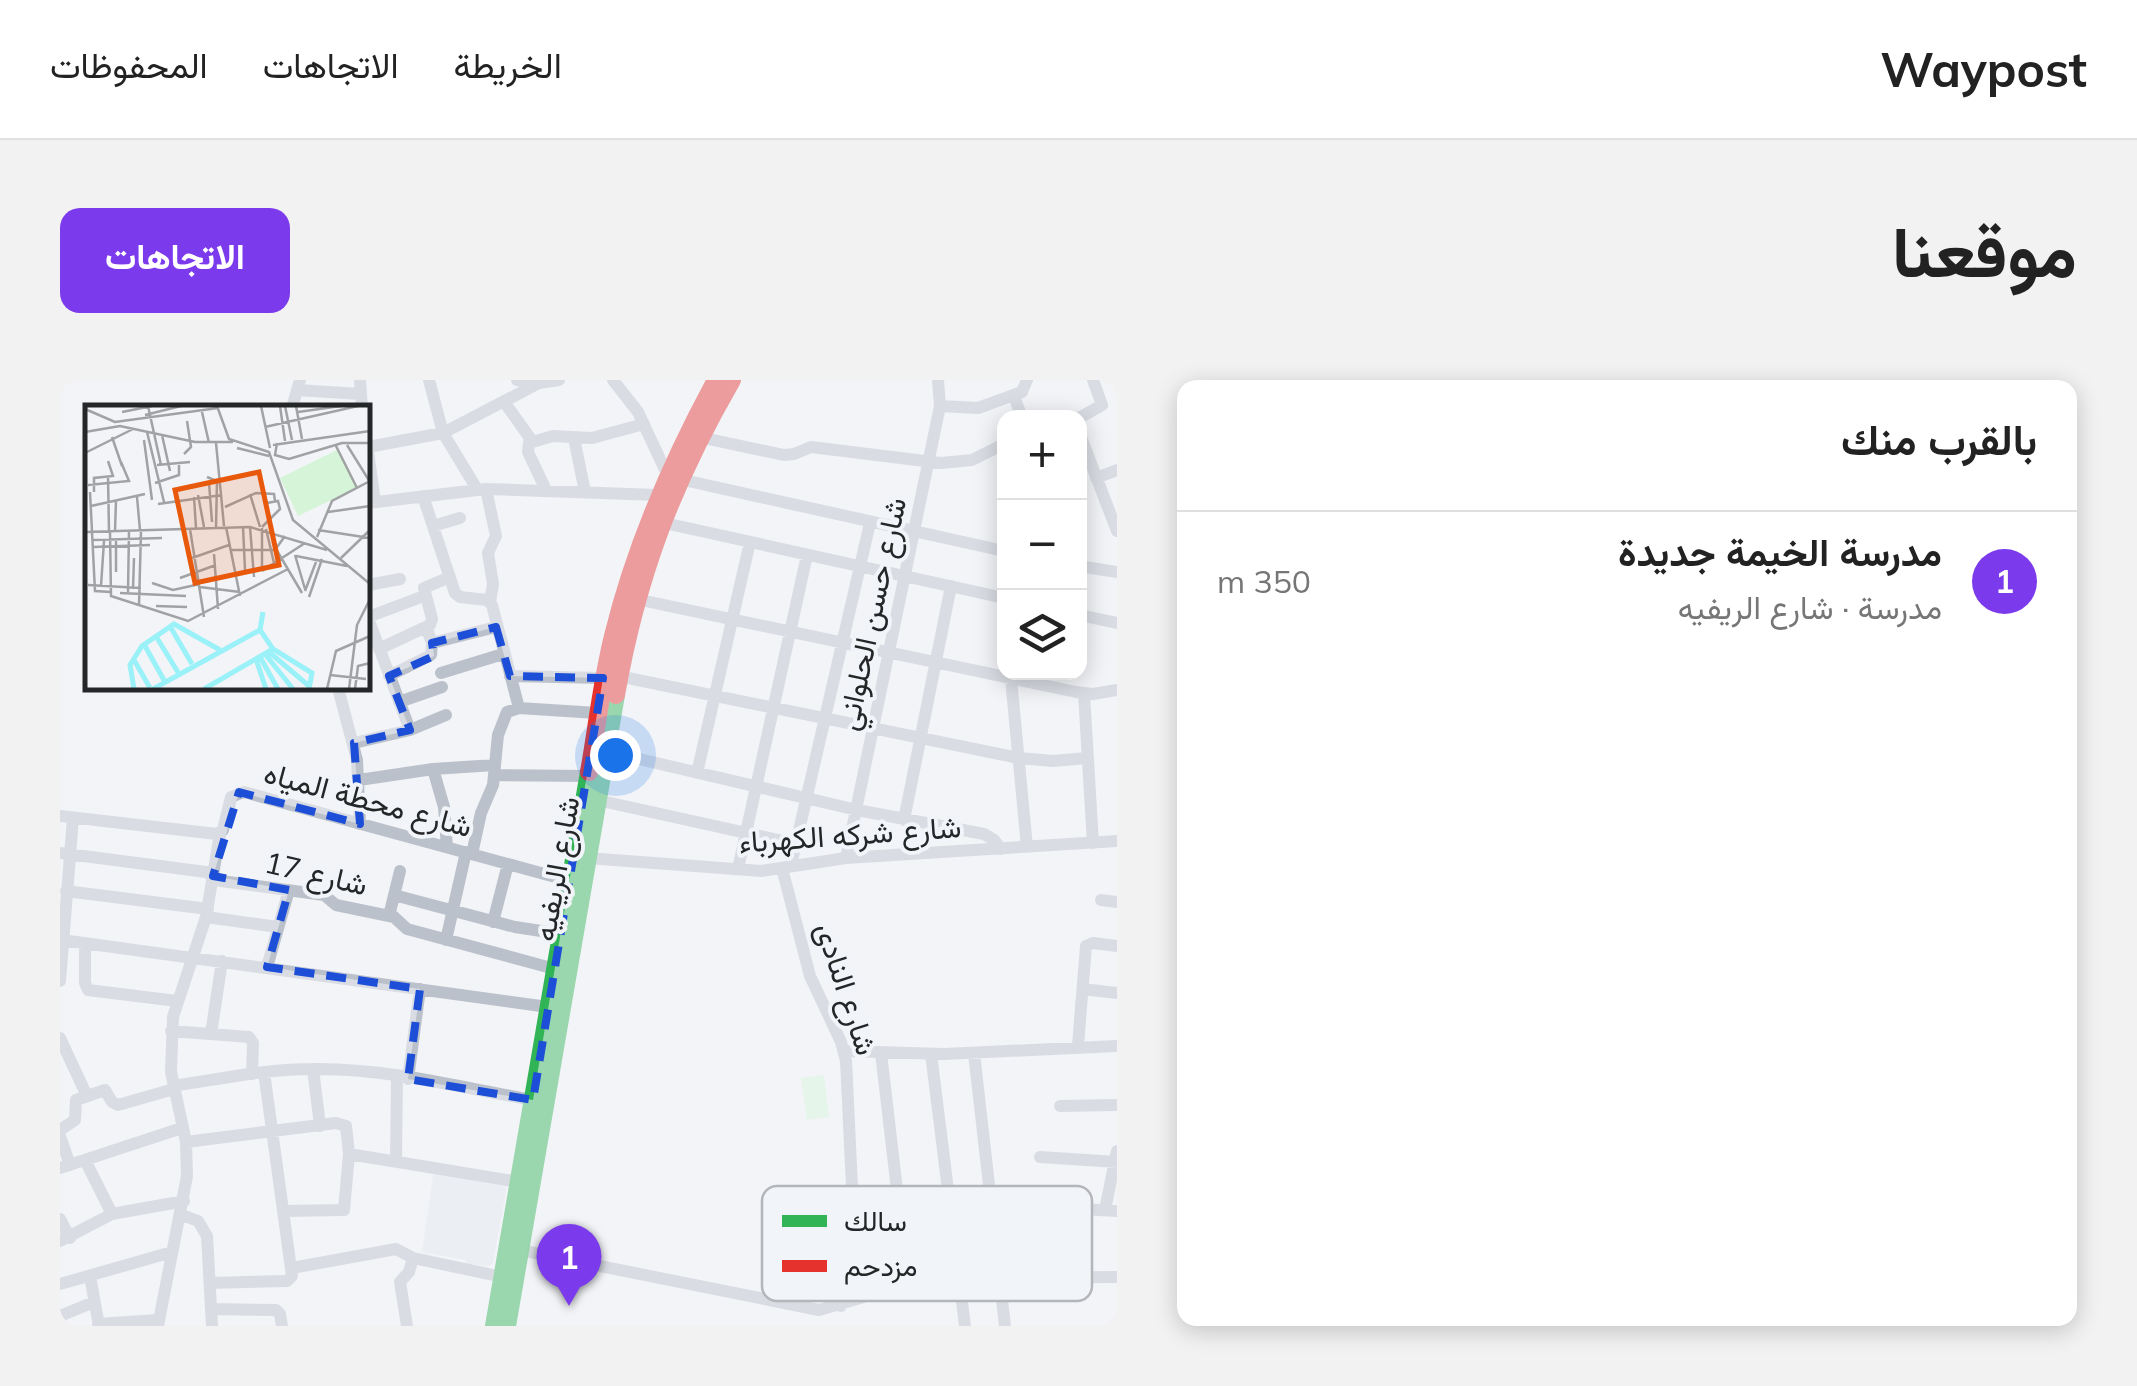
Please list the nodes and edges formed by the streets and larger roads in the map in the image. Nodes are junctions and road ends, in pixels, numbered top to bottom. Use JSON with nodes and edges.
{"nodes":[{"id":1,"x":429,"y":380,"type":"edge"},
{"id":2,"x":517,"y":380,"type":"edge"},
{"id":3,"x":560,"y":380,"type":"edge"},
{"id":4,"x":612,"y":380,"type":"edge"},
{"id":5,"x":716,"y":380,"type":"edge"},
{"id":6,"x":732,"y":380,"type":"edge"},
{"id":7,"x":938,"y":380,"type":"edge"},
{"id":8,"x":1093,"y":380,"type":"edge"},
{"id":9,"x":539,"y":383,"type":"junction"},
{"id":10,"x":299,"y":385,"type":"edge"},
{"id":11,"x":1020,"y":387,"type":"edge"},
{"id":12,"x":326,"y":391,"type":"junction"},
{"id":13,"x":361,"y":394,"type":"edge"},
{"id":14,"x":506,"y":403,"type":"junction"},
{"id":15,"x":327,"y":405,"type":"edge"},
{"id":16,"x":940,"y":406,"type":"junction"},
{"id":17,"x":1087,"y":415,"type":"edge"},
{"id":18,"x":644,"y":424,"type":"junction"},
{"id":19,"x":443,"y":433,"type":"junction"},
{"id":20,"x":698,"y":437,"type":"junction"},
{"id":21,"x":574,"y":438,"type":"junction"},
{"id":22,"x":532,"y":441,"type":"junction"},
{"id":23,"x":997,"y":448,"type":"edge"},
{"id":24,"x":370,"y":449,"type":"edge"},
{"id":25,"x":928,"y":462,"type":"junction"},
{"id":26,"x":1087,"y":467,"type":"edge"},
{"id":27,"x":1117,"y":470,"type":"edge"},
{"id":28,"x":673,"y":476,"type":"junction"},
{"id":29,"x":1096,"y":478,"type":"junction"},
{"id":30,"x":481,"y":489,"type":"junction"},
{"id":31,"x":546,"y":490,"type":"junction"},
{"id":32,"x":585,"y":492,"type":"junction"},
{"id":33,"x":658,"y":494,"type":"junction"},
{"id":34,"x":423,"y":496,"type":"junction"},
{"id":35,"x":371,"y":503,"type":"edge"},
{"id":36,"x":1113,"y":508,"type":"edge"},
{"id":37,"x":460,"y":518,"type":"dead end"},
{"id":38,"x":660,"y":522,"type":"junction"},
{"id":39,"x":870,"y":523,"type":"junction"},
{"id":40,"x":433,"y":526,"type":"junction"},
{"id":41,"x":1117,"y":531,"type":"edge"},
{"id":42,"x":914,"y":532,"type":"junction"},
{"id":43,"x":750,"y":542,"type":"junction"},
{"id":44,"x":997,"y":550,"type":"edge"},
{"id":45,"x":807,"y":554,"type":"junction"},
{"id":46,"x":860,"y":566,"type":"junction"},
{"id":47,"x":1087,"y":567,"type":"edge"},
{"id":48,"x":1117,"y":572,"type":"edge"},
{"id":49,"x":905,"y":576,"type":"junction"},
{"id":50,"x":450,"y":577,"type":"junction"},
{"id":51,"x":400,"y":579,"type":"dead end"},
{"id":52,"x":370,"y":586,"type":"edge"},
{"id":53,"x":951,"y":586,"type":"junction"},
{"id":54,"x":424,"y":596,"type":"junction"},
{"id":55,"x":997,"y":596,"type":"edge"},
{"id":56,"x":636,"y":599,"type":"junction"},
{"id":57,"x":490,"y":602,"type":"junction"},
{"id":58,"x":370,"y":617,"type":"edge"},
{"id":59,"x":1087,"y":617,"type":"edge"},
{"id":60,"x":732,"y":620,"type":"junction"},
{"id":61,"x":1117,"y":623,"type":"edge"},
{"id":62,"x":370,"y":624,"type":"edge"},
{"id":63,"x":496,"y":626,"type":"junction"},
{"id":64,"x":426,"y":627,"type":"junction"},
{"id":65,"x":790,"y":632,"type":"junction"},
{"id":66,"x":432,"y":643,"type":"junction"},
{"id":67,"x":842,"y":643,"type":"junction"},
{"id":68,"x":379,"y":649,"type":"junction"},
{"id":69,"x":889,"y":653,"type":"junction"},
{"id":70,"x":504,"y":654,"type":"junction"},
{"id":71,"x":936,"y":662,"type":"junction"},
{"id":72,"x":387,"y":671,"type":"junction"},
{"id":73,"x":997,"y":672,"type":"edge"},
{"id":74,"x":370,"y":673,"type":"edge"},
{"id":75,"x":510,"y":676,"type":"junction"},
{"id":76,"x":610,"y":677,"type":"junction"},
{"id":77,"x":1007,"y":680,"type":"edge"},
{"id":78,"x":1029,"y":680,"type":"edge"},
{"id":79,"x":339,"y":690,"type":"edge"},
{"id":80,"x":1117,"y":690,"type":"edge"},
{"id":81,"x":1084,"y":694,"type":"junction"},
{"id":82,"x":714,"y":696,"type":"junction"},
{"id":83,"x":399,"y":702,"type":"junction"},
{"id":84,"x":519,"y":708,"type":"junction"},
{"id":85,"x":773,"y":709,"type":"junction"},
{"id":86,"x":446,"y":714,"type":"dead end"},
{"id":87,"x":598,"y":714,"type":"junction"},
{"id":88,"x":825,"y":720,"type":"junction"},
{"id":89,"x":873,"y":729,"type":"junction"},
{"id":90,"x":410,"y":730,"type":"junction"},
{"id":91,"x":920,"y":738,"type":"junction"},
{"id":92,"x":354,"y":743,"type":"junction"},
{"id":93,"x":605,"y":751,"type":"junction"},
{"id":94,"x":1019,"y":758,"type":"junction"},
{"id":95,"x":1087,"y":758,"type":"junction"},
{"id":96,"x":433,"y":769,"type":"junction"},
{"id":97,"x":495,"y":770,"type":"junction"},
{"id":98,"x":697,"y":773,"type":"junction"},
{"id":99,"x":587,"y":776,"type":"junction"},
{"id":100,"x":360,"y":780,"type":"junction"},
{"id":101,"x":756,"y":786,"type":"junction"},
{"id":102,"x":807,"y":798,"type":"junction"},
{"id":103,"x":596,"y":800,"type":"junction"},
{"id":104,"x":856,"y":810,"type":"junction"},
{"id":105,"x":66,"y":817,"type":"edge"},
{"id":106,"x":904,"y":820,"type":"junction"},
{"id":107,"x":360,"y":824,"type":"junction"},
{"id":108,"x":220,"y":833,"type":"junction"},
{"id":109,"x":746,"y":833,"type":"junction"},
{"id":110,"x":1117,"y":842,"type":"edge"},
{"id":111,"x":1093,"y":843,"type":"junction"},
{"id":112,"x":796,"y":844,"type":"junction"},
{"id":113,"x":447,"y":847,"type":"junction"},
{"id":114,"x":1027,"y":847,"type":"junction"},
{"id":115,"x":1001,"y":849,"type":"junction"},
{"id":116,"x":65,"y":853,"type":"edge"},
{"id":117,"x":469,"y":853,"type":"junction"},
{"id":118,"x":846,"y":858,"type":"junction"},
{"id":119,"x":582,"y":861,"type":"junction"},
{"id":120,"x":508,"y":864,"type":"junction"},
{"id":121,"x":787,"y":867,"type":"junction"},
{"id":122,"x":738,"y":870,"type":"junction"},
{"id":123,"x":400,"y":871,"type":"dead end"},
{"id":124,"x":213,"y":876,"type":"junction"},
{"id":125,"x":570,"y":881,"type":"junction"},
{"id":126,"x":288,"y":890,"type":"junction"},
{"id":127,"x":66,"y":891,"type":"junction"},
{"id":128,"x":394,"y":894,"type":"junction"},
{"id":129,"x":1101,"y":900,"type":"dead end"},
{"id":130,"x":1117,"y":902,"type":"edge"},
{"id":131,"x":452,"y":910,"type":"junction"},
{"id":132,"x":207,"y":913,"type":"junction"},
{"id":133,"x":389,"y":916,"type":"junction"},
{"id":134,"x":493,"y":922,"type":"junction"},
{"id":135,"x":278,"y":927,"type":"junction"},
{"id":136,"x":561,"y":934,"type":"junction"},
{"id":137,"x":446,"y":940,"type":"junction"},
{"id":138,"x":85,"y":942,"type":"junction"},
{"id":139,"x":61,"y":945,"type":"edge"},
{"id":140,"x":1117,"y":946,"type":"edge"},
{"id":141,"x":192,"y":956,"type":"junction"},
{"id":142,"x":222,"y":961,"type":"junction"},
{"id":143,"x":267,"y":968,"type":"junction"},
{"id":144,"x":555,"y":968,"type":"junction"},
{"id":145,"x":60,"y":981,"type":"edge"},
{"id":146,"x":420,"y":989,"type":"junction"},
{"id":147,"x":1083,"y":989,"type":"junction"},
{"id":148,"x":1117,"y":993,"type":"edge"},
{"id":149,"x":177,"y":1001,"type":"junction"},
{"id":150,"x":548,"y":1007,"type":"junction"},
{"id":151,"x":172,"y":1031,"type":"junction"},
{"id":152,"x":211,"y":1034,"type":"junction"},
{"id":153,"x":60,"y":1038,"type":"edge"},
{"id":154,"x":1078,"y":1045,"type":"junction"},
{"id":155,"x":1117,"y":1046,"type":"edge"},
{"id":156,"x":844,"y":1051,"type":"junction"},
{"id":157,"x":882,"y":1053,"type":"junction"},
{"id":158,"x":974,"y":1053,"type":"junction"},
{"id":159,"x":930,"y":1054,"type":"junction"},
{"id":160,"x":313,"y":1069,"type":"junction"},
{"id":161,"x":258,"y":1073,"type":"junction"},
{"id":162,"x":402,"y":1078,"type":"junction"},
{"id":163,"x":173,"y":1087,"type":"junction"},
{"id":164,"x":87,"y":1096,"type":"junction"},
{"id":165,"x":533,"y":1100,"type":"junction"},
{"id":166,"x":1117,"y":1105,"type":"edge"},
{"id":167,"x":1060,"y":1106,"type":"dead end"},
{"id":168,"x":320,"y":1126,"type":"junction"},
{"id":169,"x":272,"y":1132,"type":"junction"},
{"id":170,"x":184,"y":1135,"type":"junction"},
{"id":171,"x":60,"y":1136,"type":"edge"},
{"id":172,"x":349,"y":1154,"type":"junction"},
{"id":173,"x":1040,"y":1157,"type":"dead end"},
{"id":174,"x":1116,"y":1158,"type":"edge"},
{"id":175,"x":85,"y":1160,"type":"junction"},
{"id":176,"x":396,"y":1162,"type":"junction"},
{"id":177,"x":65,"y":1166,"type":"edge"},
{"id":178,"x":519,"y":1182,"type":"junction"},
{"id":179,"x":852,"y":1186,"type":"edge"},
{"id":180,"x":897,"y":1186,"type":"edge"},
{"id":181,"x":947,"y":1186,"type":"edge"},
{"id":182,"x":988,"y":1186,"type":"edge"},
{"id":183,"x":183,"y":1208,"type":"junction"},
{"id":184,"x":1111,"y":1210,"type":"edge"},
{"id":185,"x":286,"y":1211,"type":"junction"},
{"id":186,"x":112,"y":1214,"type":"junction"},
{"id":187,"x":60,"y":1219,"type":"edge"},
{"id":188,"x":65,"y":1240,"type":"edge"},
{"id":189,"x":520,"y":1250,"type":"junction"},
{"id":190,"x":172,"y":1252,"type":"junction"},
{"id":191,"x":413,"y":1258,"type":"junction"},
{"id":192,"x":292,"y":1268,"type":"junction"},
{"id":193,"x":90,"y":1276,"type":"junction"},
{"id":194,"x":503,"y":1277,"type":"junction"},
{"id":195,"x":1092,"y":1277,"type":"edge"},
{"id":196,"x":1117,"y":1277,"type":"edge"},
{"id":197,"x":210,"y":1283,"type":"junction"},
{"id":198,"x":60,"y":1284,"type":"edge"},
{"id":199,"x":762,"y":1299,"type":"edge"},
{"id":200,"x":774,"y":1301,"type":"edge"},
{"id":201,"x":842,"y":1301,"type":"edge"},
{"id":202,"x":856,"y":1301,"type":"edge"},
{"id":203,"x":962,"y":1301,"type":"edge"},
{"id":204,"x":1001,"y":1301,"type":"edge"},
{"id":205,"x":94,"y":1302,"type":"junction"},
{"id":206,"x":841,"y":1306,"type":"junction"},
{"id":207,"x":211,"y":1309,"type":"junction"},
{"id":208,"x":60,"y":1317,"type":"edge"},
{"id":209,"x":158,"y":1323,"type":"edge"},
{"id":210,"x":98,"y":1325,"type":"edge"},
{"id":211,"x":62,"y":1326,"type":"edge"},
{"id":212,"x":212,"y":1326,"type":"edge"},
{"id":213,"x":282,"y":1326,"type":"edge"},
{"id":214,"x":407,"y":1326,"type":"edge"},
{"id":215,"x":494,"y":1326,"type":"edge"},
{"id":216,"x":507,"y":1326,"type":"edge"},
{"id":217,"x":965,"y":1326,"type":"edge"},
{"id":218,"x":1004,"y":1326,"type":"edge"}],
"edges":[{"from":1,"to":19,"type":"street"},
{"from":2,"to":9,"type":"street"},
{"from":3,"to":9,"type":"street"},
{"from":4,"to":18,"type":"street"},
{"from":5,"to":28,"type":"street","name":"شارع الريفيه"},
{"from":6,"to":20,"type":"street","name":"شارع الريفيه"},
{"from":7,"to":16,"type":"street","name":"شارع حسن الحلواني"},
{"from":8,"to":17,"type":"street"},
{"from":9,"to":14,"type":"street"},
{"from":10,"to":12,"type":"street"},
{"from":11,"to":16,"type":"street"},
{"from":12,"to":13,"type":"street"},
{"from":12,"to":15,"type":"street"},
{"from":14,"to":19,"type":"street"},
{"from":14,"to":22,"type":"street"},
{"from":16,"to":25,"type":"street","name":"شارع حسن الحلواني"},
{"from":18,"to":21,"type":"street"},
{"from":18,"to":28,"type":"street"},
{"from":19,"to":24,"type":"street"},
{"from":19,"to":30,"type":"street"},
{"from":20,"to":25,"type":"street"},
{"from":20,"to":28,"type":"street","name":"شارع الريفيه"},
{"from":21,"to":22,"type":"street"},
{"from":21,"to":32,"type":"street"},
{"from":22,"to":31,"type":"street"},
{"from":23,"to":25,"type":"street"},
{"from":25,"to":42,"type":"street","name":"شارع حسن الحلواني"},
{"from":26,"to":29,"type":"street"},
{"from":27,"to":29,"type":"street"},
{"from":28,"to":33,"type":"street","name":"شارع الريفيه"},
{"from":28,"to":38,"type":"street","name":"شارع الريفيه"},
{"from":28,"to":39,"type":"street"},
{"from":29,"to":36,"type":"street"},
{"from":30,"to":31,"type":"street"},
{"from":30,"to":34,"type":"street"},
{"from":30,"to":57,"type":"street"},
{"from":31,"to":32,"type":"street"},
{"from":32,"to":33,"type":"street"},
{"from":33,"to":76,"type":"street","name":"شارع الريفيه"},
{"from":34,"to":35,"type":"street"},
{"from":34,"to":40,"type":"street"},
{"from":36,"to":41,"type":"street"},
{"from":37,"to":40,"type":"street"},
{"from":38,"to":43,"type":"street"},
{"from":38,"to":56,"type":"street","name":"شارع الريفيه"},
{"from":39,"to":42,"type":"street"},
{"from":39,"to":46,"type":"street"},
{"from":40,"to":50,"type":"street"},
{"from":42,"to":44,"type":"street"},
{"from":42,"to":49,"type":"street","name":"شارع حسن الحلواني"},
{"from":43,"to":45,"type":"street"},
{"from":43,"to":60,"type":"street"},
{"from":45,"to":46,"type":"street"},
{"from":45,"to":65,"type":"street"},
{"from":46,"to":49,"type":"street"},
{"from":46,"to":67,"type":"street"},
{"from":47,"to":48,"type":"street"},
{"from":49,"to":53,"type":"street"},
{"from":49,"to":69,"type":"street","name":"شارع حسن الحلواني"},
{"from":50,"to":54,"type":"street"},
{"from":50,"to":57,"type":"street"},
{"from":51,"to":52,"type":"street"},
{"from":53,"to":55,"type":"street"},
{"from":53,"to":71,"type":"street"},
{"from":54,"to":58,"type":"street"},
{"from":54,"to":64,"type":"street"},
{"from":56,"to":60,"type":"street"},
{"from":56,"to":76,"type":"street","name":"شارع الريفيه"},
{"from":57,"to":63,"type":"street"},
{"from":59,"to":61,"type":"street"},
{"from":60,"to":65,"type":"street"},
{"from":60,"to":82,"type":"street"},
{"from":62,"to":68,"type":"street"},
{"from":63,"to":66,"type":"street"},
{"from":63,"to":70,"type":"street"},
{"from":64,"to":66,"type":"street"},
{"from":64,"to":68,"type":"street"},
{"from":65,"to":67,"type":"street"},
{"from":65,"to":85,"type":"street"},
{"from":66,"to":72,"type":"street"},
{"from":67,"to":69,"type":"street"},
{"from":67,"to":88,"type":"street"},
{"from":68,"to":72,"type":"street"},
{"from":69,"to":71,"type":"street"},
{"from":69,"to":89,"type":"street","name":"شارع حسن الحلواني"},
{"from":70,"to":75,"type":"street"},
{"from":70,"to":83,"type":"street"},
{"from":71,"to":73,"type":"street"},
{"from":71,"to":91,"type":"street"},
{"from":72,"to":74,"type":"street"},
{"from":72,"to":83,"type":"street"},
{"from":75,"to":76,"type":"street"},
{"from":75,"to":84,"type":"street"},
{"from":76,"to":82,"type":"street"},
{"from":76,"to":87,"type":"street","name":"شارع الريفيه"},
{"from":76,"to":93,"type":"street","name":"شارع الريفيه"},
{"from":77,"to":94,"type":"street"},
{"from":78,"to":81,"type":"street"},
{"from":79,"to":92,"type":"street"},
{"from":80,"to":81,"type":"street"},
{"from":81,"to":95,"type":"street"},
{"from":82,"to":85,"type":"street"},
{"from":82,"to":98,"type":"street"},
{"from":83,"to":90,"type":"street"},
{"from":84,"to":87,"type":"street"},
{"from":84,"to":97,"type":"street"},
{"from":85,"to":88,"type":"street"},
{"from":85,"to":101,"type":"street"},
{"from":86,"to":90,"type":"street"},
{"from":87,"to":99,"type":"street","name":"شارع الريفيه"},
{"from":88,"to":89,"type":"street"},
{"from":88,"to":102,"type":"street"},
{"from":89,"to":91,"type":"street"},
{"from":89,"to":104,"type":"street","name":"شارع حسن الحلواني"},
{"from":90,"to":92,"type":"street"},
{"from":91,"to":94,"type":"street"},
{"from":91,"to":106,"type":"street"},
{"from":92,"to":100,"type":"street"},
{"from":93,"to":98,"type":"street"},
{"from":93,"to":103,"type":"street","name":"شارع الريفيه"},
{"from":94,"to":95,"type":"street"},
{"from":94,"to":114,"type":"street"},
{"from":95,"to":111,"type":"street"},
{"from":96,"to":97,"type":"street"},
{"from":96,"to":100,"type":"street"},
{"from":96,"to":113,"type":"street"},
{"from":97,"to":99,"type":"street"},
{"from":97,"to":117,"type":"street"},
{"from":98,"to":101,"type":"street"},
{"from":99,"to":119,"type":"street","name":"شارع الريفيه"},
{"from":100,"to":107,"type":"street"},
{"from":101,"to":102,"type":"street"},
{"from":101,"to":109,"type":"street"},
{"from":102,"to":104,"type":"street"},
{"from":102,"to":112,"type":"street"},
{"from":103,"to":109,"type":"street"},
{"from":103,"to":119,"type":"street","name":"شارع الريفيه"},
{"from":104,"to":106,"type":"street"},
{"from":104,"to":118,"type":"street","name":"شارع حسن الحلواني"},
{"from":105,"to":108,"type":"street"},
{"from":105,"to":116,"type":"street"},
{"from":106,"to":115,"type":"street"},
{"from":107,"to":108,"type":"street","name":"شارع محطة المياه"},
{"from":107,"to":113,"type":"street","name":"شارع محطة المياه"},
{"from":108,"to":124,"type":"street"},
{"from":109,"to":112,"type":"street"},
{"from":109,"to":122,"type":"street"},
{"from":110,"to":111,"type":"street","name":"شارع شركه الكهرباء"},
{"from":111,"to":114,"type":"street","name":"شارع شركه الكهرباء"},
{"from":112,"to":121,"type":"street"},
{"from":113,"to":117,"type":"street","name":"شارع محطة المياه"},
{"from":114,"to":115,"type":"street","name":"شارع شركه الكهرباء"},
{"from":115,"to":118,"type":"street","name":"شارع شركه الكهرباء"},
{"from":116,"to":124,"type":"street","name":"شارع 17"},
{"from":116,"to":127,"type":"street"},
{"from":117,"to":120,"type":"street","name":"شارع محطة المياه"},
{"from":117,"to":131,"type":"street"},
{"from":118,"to":121,"type":"street","name":"شارع شركه الكهرباء"},
{"from":119,"to":122,"type":"street","name":"شارع شركه الكهرباء"},
{"from":119,"to":125,"type":"street","name":"شارع الريفيه"},
{"from":119,"to":189,"type":"street","name":"شارع الريفيه"},
{"from":120,"to":125,"type":"street","name":"شارع محطة المياه"},
{"from":120,"to":134,"type":"street"},
{"from":121,"to":122,"type":"street","name":"شارع شركه الكهرباء"},
{"from":121,"to":156,"type":"street","name":"شارع النادى"},
{"from":123,"to":128,"type":"street"},
{"from":124,"to":126,"type":"street","name":"شارع 17"},
{"from":124,"to":132,"type":"street"},
{"from":125,"to":136,"type":"street","name":"شارع الريفيه"},
{"from":126,"to":133,"type":"street","name":"شارع 17"},
{"from":126,"to":135,"type":"street"},
{"from":127,"to":132,"type":"street"},
{"from":127,"to":139,"type":"street"},
{"from":128,"to":131,"type":"street"},
{"from":128,"to":133,"type":"street"},
{"from":129,"to":130,"type":"street"},
{"from":131,"to":134,"type":"street"},
{"from":131,"to":137,"type":"street"},
{"from":132,"to":135,"type":"street"},
{"from":132,"to":141,"type":"street"},
{"from":133,"to":137,"type":"street","name":"شارع 17"},
{"from":134,"to":136,"type":"street"},
{"from":135,"to":143,"type":"street"},
{"from":136,"to":144,"type":"street","name":"شارع الريفيه"},
{"from":137,"to":144,"type":"street","name":"شارع 17"},
{"from":138,"to":139,"type":"street"},
{"from":138,"to":141,"type":"street"},
{"from":138,"to":149,"type":"street"},
{"from":139,"to":145,"type":"street"},
{"from":140,"to":147,"type":"street"},
{"from":141,"to":142,"type":"street"},
{"from":141,"to":149,"type":"street"},
{"from":142,"to":143,"type":"street"},
{"from":142,"to":152,"type":"street"},
{"from":143,"to":146,"type":"street"},
{"from":144,"to":150,"type":"street","name":"شارع الريفيه"},
{"from":146,"to":150,"type":"street"},
{"from":146,"to":162,"type":"street"},
{"from":147,"to":148,"type":"street"},
{"from":147,"to":154,"type":"street"},
{"from":149,"to":151,"type":"street"},
{"from":150,"to":165,"type":"street","name":"شارع الريفيه"},
{"from":151,"to":152,"type":"street"},
{"from":151,"to":163,"type":"street"},
{"from":152,"to":161,"type":"street"},
{"from":153,"to":164,"type":"street"},
{"from":154,"to":155,"type":"street"},
{"from":154,"to":158,"type":"street"},
{"from":156,"to":157,"type":"street"},
{"from":156,"to":179,"type":"street","name":"شارع النادى"},
{"from":157,"to":159,"type":"street"},
{"from":157,"to":180,"type":"street"},
{"from":158,"to":159,"type":"street"},
{"from":158,"to":182,"type":"street"},
{"from":159,"to":181,"type":"street"},
{"from":160,"to":161,"type":"street"},
{"from":160,"to":162,"type":"street"},
{"from":160,"to":168,"type":"street"},
{"from":161,"to":163,"type":"street"},
{"from":161,"to":169,"type":"street"},
{"from":162,"to":165,"type":"street"},
{"from":162,"to":176,"type":"street"},
{"from":163,"to":164,"type":"street"},
{"from":163,"to":170,"type":"street"},
{"from":164,"to":171,"type":"street"},
{"from":165,"to":178,"type":"street","name":"شارع الريفيه"},
{"from":166,"to":167,"type":"street"},
{"from":168,"to":169,"type":"street"},
{"from":168,"to":172,"type":"street"},
{"from":169,"to":170,"type":"street"},
{"from":169,"to":185,"type":"street"},
{"from":170,"to":175,"type":"street"},
{"from":170,"to":183,"type":"street"},
{"from":171,"to":177,"type":"street"},
{"from":172,"to":176,"type":"street"},
{"from":172,"to":185,"type":"street"},
{"from":173,"to":174,"type":"street"},
{"from":174,"to":184,"type":"street"},
{"from":175,"to":177,"type":"street"},
{"from":175,"to":186,"type":"street"},
{"from":176,"to":178,"type":"street"},
{"from":178,"to":194,"type":"street","name":"شارع الريفيه"},
{"from":183,"to":186,"type":"street"},
{"from":183,"to":190,"type":"street"},
{"from":183,"to":197,"type":"street"},
{"from":185,"to":192,"type":"street"},
{"from":186,"to":188,"type":"street"},
{"from":187,"to":188,"type":"street"},
{"from":189,"to":199,"type":"street"},
{"from":189,"to":216,"type":"street","name":"شارع الريفيه"},
{"from":190,"to":193,"type":"street"},
{"from":190,"to":209,"type":"street"},
{"from":191,"to":192,"type":"street"},
{"from":191,"to":194,"type":"street"},
{"from":191,"to":214,"type":"street"},
{"from":192,"to":197,"type":"street"},
{"from":193,"to":198,"type":"street"},
{"from":193,"to":205,"type":"street"},
{"from":194,"to":215,"type":"street","name":"شارع الريفيه"},
{"from":195,"to":196,"type":"street"},
{"from":197,"to":207,"type":"street"},
{"from":200,"to":206,"type":"street"},
{"from":201,"to":206,"type":"street","name":"شارع النادى"},
{"from":202,"to":206,"type":"street"},
{"from":203,"to":217,"type":"street"},
{"from":204,"to":218,"type":"street"},
{"from":205,"to":208,"type":"street"},
{"from":205,"to":210,"type":"street"},
{"from":207,"to":212,"type":"street"},
{"from":207,"to":213,"type":"street"},
{"from":208,"to":211,"type":"street"},
{"from":209,"to":210,"type":"street"}]}
